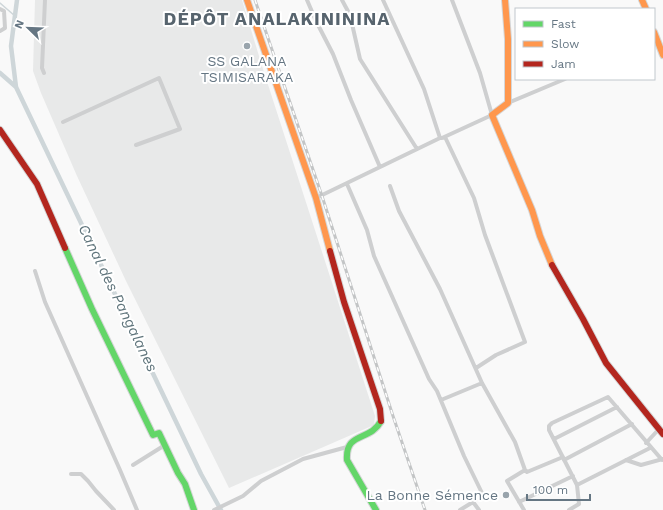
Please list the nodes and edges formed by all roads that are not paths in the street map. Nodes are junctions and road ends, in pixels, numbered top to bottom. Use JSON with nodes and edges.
{"nodes":[{"id":1,"x":45,"y":0,"type":"edge"},
{"id":2,"x":247,"y":0,"type":"edge"},
{"id":3,"x":307,"y":0,"type":"edge"},
{"id":4,"x":342,"y":0,"type":"edge"},
{"id":5,"x":383,"y":0,"type":"edge"},
{"id":6,"x":452,"y":0,"type":"edge"},
{"id":7,"x":505,"y":0,"type":"edge"},
{"id":8,"x":0,"y":9,"type":"edge"},
{"id":9,"x":0,"y":31,"type":"edge"},
{"id":10,"x":656,"y":41,"type":"edge"},
{"id":11,"x":663,"y":56,"type":"edge"},
{"id":12,"x":44,"y":73,"type":"dead end"},
{"id":13,"x":563,"y":80,"type":"edge"},
{"id":14,"x":508,"y":103,"type":"junction"},
{"id":15,"x":492,"y":115,"type":"junction"},
{"id":16,"x":63,"y":122,"type":"dead end"},
{"id":17,"x":0,"y":130,"type":"edge"},
{"id":18,"x":442,"y":138,"type":"junction"},
{"id":19,"x":136,"y":144,"type":"dead end"},
{"id":20,"x":417,"y":149,"type":"junction"},
{"id":21,"x":380,"y":167,"type":"junction"},
{"id":22,"x":347,"y":184,"type":"junction"},
{"id":23,"x":390,"y":186,"type":"dead end"},
{"id":24,"x":316,"y":198,"type":"junction"},
{"id":25,"x":35,"y":271,"type":"dead end"},
{"id":26,"x":476,"y":368,"type":"junction"},
{"id":27,"x":482,"y":383,"type":"junction"},
{"id":28,"x":441,"y":400,"type":"junction"},
{"id":29,"x":617,"y":407,"type":"junction"},
{"id":30,"x":632,"y":424,"type":"junction"},
{"id":31,"x":659,"y":429,"type":"junction"},
{"id":32,"x":663,"y":434,"type":"edge"},
{"id":33,"x":554,"y":439,"type":"junction"},
{"id":34,"x":646,"y":443,"type":"junction"},
{"id":35,"x":164,"y":445,"type":"junction"},
{"id":36,"x":347,"y":446,"type":"junction"},
{"id":37,"x":650,"y":448,"type":"junction"},
{"id":38,"x":564,"y":458,"type":"junction"},
{"id":39,"x":625,"y":460,"type":"junction"},
{"id":40,"x":662,"y":460,"type":"edge"},
{"id":41,"x":133,"y":465,"type":"dead end"},
{"id":42,"x":525,"y":470,"type":"junction"},
{"id":43,"x":71,"y":474,"type":"dead end"},
{"id":44,"x":573,"y":476,"type":"junction"},
{"id":45,"x":577,"y":485,"type":"junction"},
{"id":46,"x":473,"y":502,"type":"junction"},
{"id":47,"x":519,"y":502,"type":"junction"},
{"id":48,"x":114,"y":510,"type":"edge"},
{"id":49,"x":136,"y":510,"type":"edge"},
{"id":50,"x":194,"y":510,"type":"edge"},
{"id":51,"x":214,"y":510,"type":"edge"},
{"id":52,"x":376,"y":510,"type":"edge"},
{"id":53,"x":461,"y":510,"type":"edge"},
{"id":54,"x":479,"y":510,"type":"edge"},
{"id":55,"x":524,"y":510,"type":"edge"},
{"id":56,"x":569,"y":510,"type":"edge"}],
"edges":[{"from":1,"to":12,"type":"street"},
{"from":2,"to":24,"type":"street"},
{"from":3,"to":21,"type":"street"},
{"from":4,"to":20,"type":"street"},
{"from":5,"to":18,"type":"street"},
{"from":6,"to":15,"type":"street"},
{"from":7,"to":14,"type":"street"},
{"from":8,"to":9,"type":"street"},
{"from":10,"to":11,"type":"street"},
{"from":13,"to":14,"type":"street"},
{"from":14,"to":15,"type":"street"},
{"from":15,"to":18,"type":"street"},
{"from":15,"to":31,"type":"street"},
{"from":16,"to":19,"type":"street"},
{"from":17,"to":35,"type":"street"},
{"from":18,"to":20,"type":"street"},
{"from":18,"to":26,"type":"street"},
{"from":20,"to":21,"type":"street"},
{"from":21,"to":22,"type":"street"},
{"from":22,"to":24,"type":"street"},
{"from":22,"to":28,"type":"street"},
{"from":23,"to":26,"type":"street"},
{"from":24,"to":36,"type":"street"},
{"from":25,"to":49,"type":"street"},
{"from":26,"to":27,"type":"street"},
{"from":27,"to":28,"type":"street"},
{"from":27,"to":42,"type":"street"},
{"from":28,"to":46,"type":"street"},
{"from":29,"to":30,"type":"street"},
{"from":29,"to":33,"type":"street"},
{"from":29,"to":33,"type":"street"},
{"from":30,"to":34,"type":"street"},
{"from":30,"to":38,"type":"street"},
{"from":31,"to":32,"type":"street"},
{"from":31,"to":34,"type":"street"},
{"from":33,"to":38,"type":"street"},
{"from":34,"to":37,"type":"street"},
{"from":35,"to":41,"type":"street"},
{"from":35,"to":50,"type":"street"},
{"from":36,"to":51,"type":"street"},
{"from":36,"to":52,"type":"street"},
{"from":37,"to":39,"type":"street"},
{"from":37,"to":40,"type":"street"},
{"from":38,"to":42,"type":"street"},
{"from":38,"to":44,"type":"street"},
{"from":39,"to":40,"type":"street"},
{"from":39,"to":45,"type":"street"},
{"from":42,"to":47,"type":"street"},
{"from":43,"to":48,"type":"street"},
{"from":44,"to":45,"type":"street"},
{"from":44,"to":47,"type":"street"},
{"from":45,"to":56,"type":"street"},
{"from":46,"to":53,"type":"street"},
{"from":46,"to":54,"type":"street"},
{"from":47,"to":55,"type":"street"}]}
